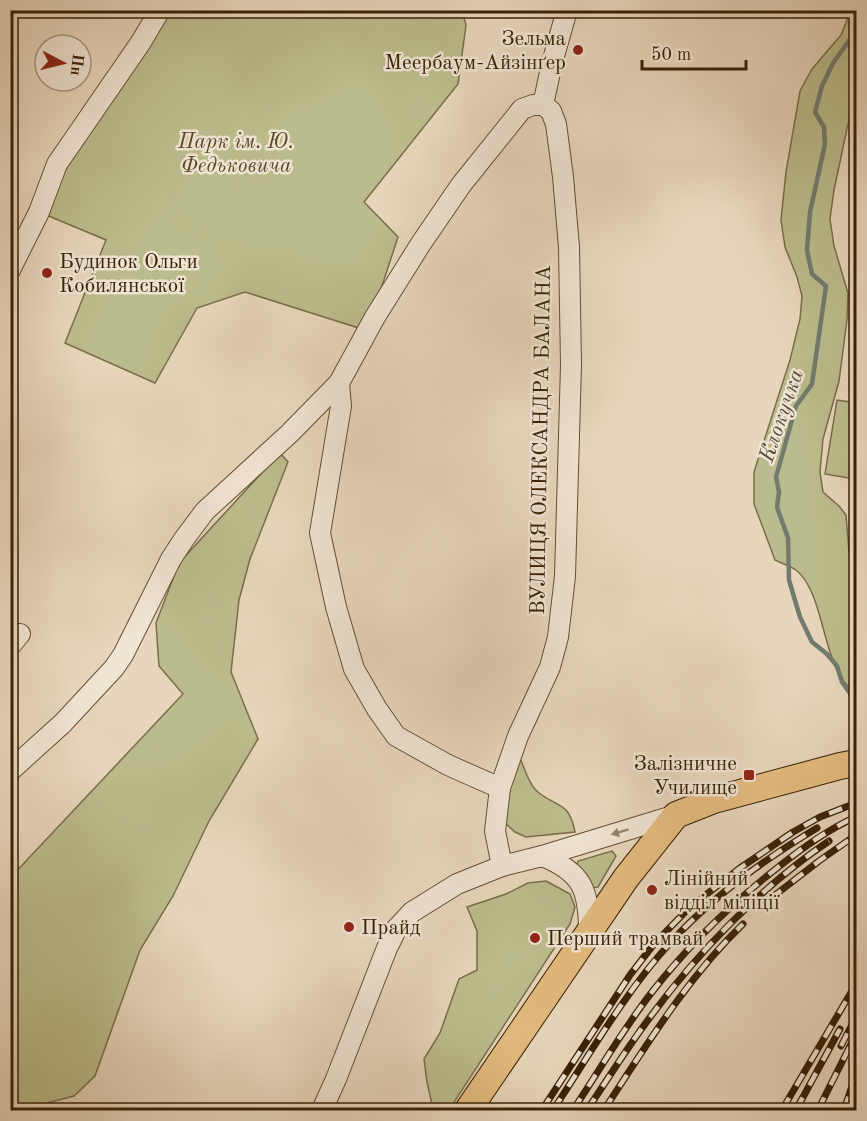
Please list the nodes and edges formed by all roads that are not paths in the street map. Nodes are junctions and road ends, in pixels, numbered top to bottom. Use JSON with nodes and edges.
{"nodes":[{"id":1,"x":160,"y":10,"type":"edge"},
{"id":2,"x":567,"y":10,"type":"edge"},
{"id":3,"x":543,"y":105,"type":"junction"},
{"id":4,"x":10,"y":270,"type":"edge"},
{"id":5,"x":339,"y":383,"type":"junction"},
{"id":6,"x":856,"y":763,"type":"edge"},
{"id":7,"x":10,"y":771,"type":"edge"},
{"id":8,"x":500,"y":788,"type":"junction"},
{"id":9,"x":676,"y":815,"type":"junction"},
{"id":10,"x":542,"y":856,"type":"junction"},
{"id":11,"x":502,"y":866,"type":"junction"},
{"id":12,"x":617,"y":892,"type":"junction"},
{"id":13,"x":586,"y":893,"type":"junction"},
{"id":14,"x":589,"y":932,"type":"junction"},
{"id":15,"x":322,"y":1110,"type":"edge"},
{"id":16,"x":468,"y":1110,"type":"edge"}],
"edges":[{"from":1,"to":4,"type":"street"},
{"from":2,"to":3,"type":"street"},
{"from":3,"to":5,"type":"street"},
{"from":3,"to":8,"type":"street","name":"ВУЛИЦЯ ОЛЕКСАНДРА БАЛАНА"},
{"from":5,"to":7,"type":"street"},
{"from":5,"to":8,"type":"street"},
{"from":6,"to":9,"type":"main road"},
{"from":8,"to":11,"type":"street","name":"ВУЛИЦЯ ОЛЕКСАНДРА БАЛАНА"},
{"from":9,"to":10,"type":"street","one_way":true},
{"from":9,"to":12,"type":"main road"},
{"from":10,"to":11,"type":"street"},
{"from":10,"to":13,"type":"street"},
{"from":11,"to":15,"type":"street"},
{"from":12,"to":13,"type":"street"},
{"from":12,"to":14,"type":"main road"},
{"from":13,"to":14,"type":"street"},
{"from":14,"to":16,"type":"main road"}]}
